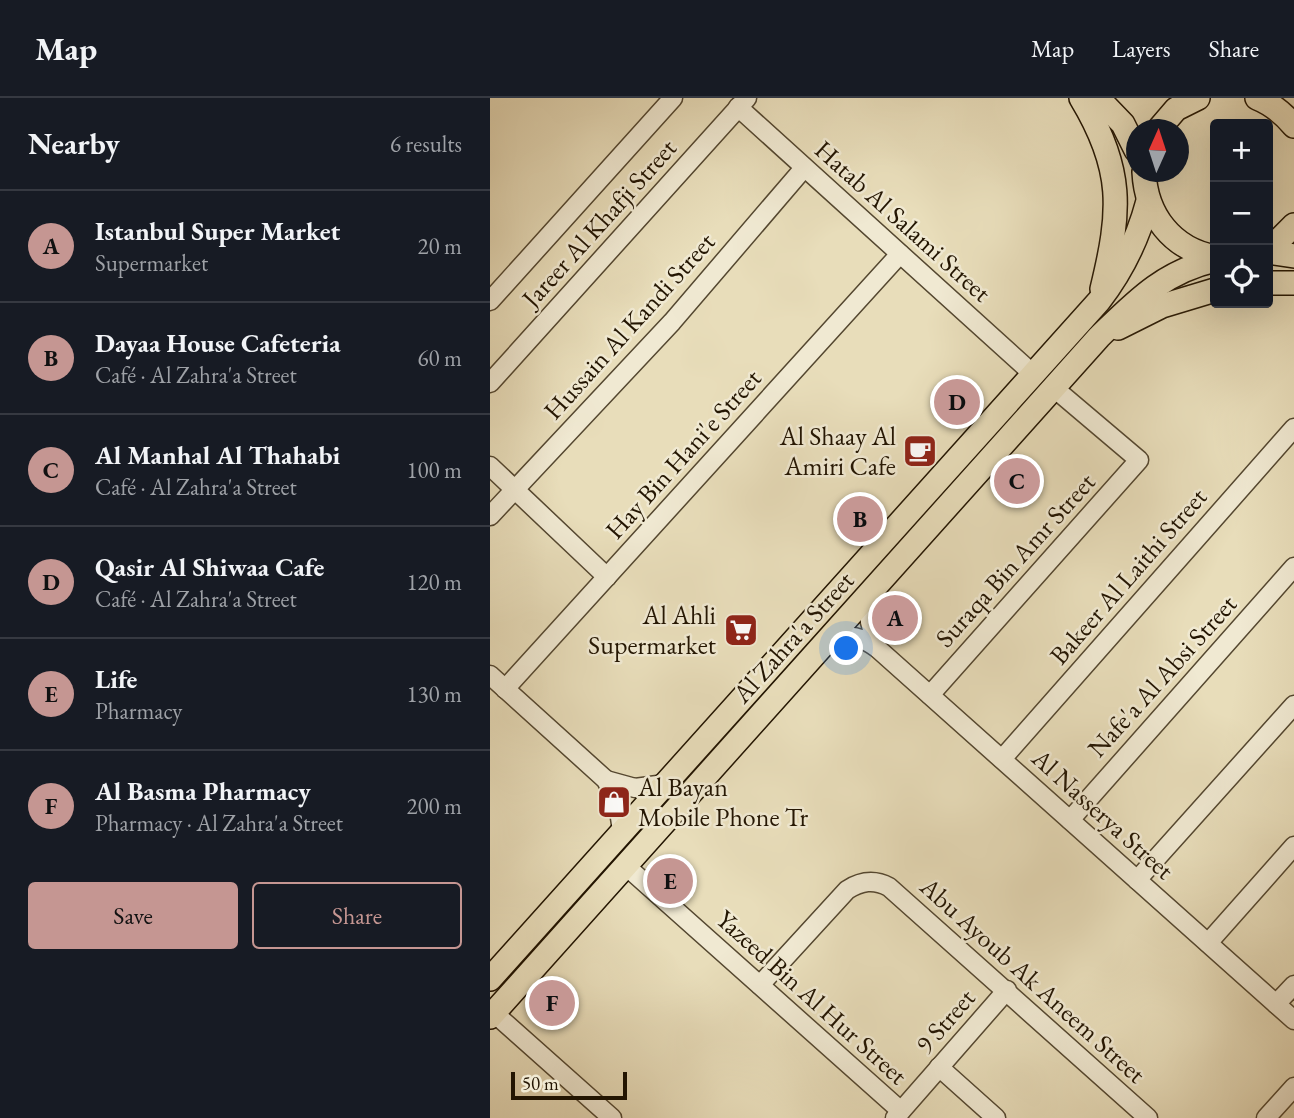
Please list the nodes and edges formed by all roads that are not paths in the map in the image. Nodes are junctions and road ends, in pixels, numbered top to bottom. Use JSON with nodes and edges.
{"nodes":[{"id":1,"x":673,"y":98,"type":"edge"},
{"id":2,"x":1081,"y":98,"type":"edge"},
{"id":3,"x":1098,"y":98,"type":"edge"},
{"id":4,"x":1198,"y":98,"type":"edge"},
{"id":5,"x":1257,"y":98,"type":"edge"},
{"id":6,"x":742,"y":103,"type":"edge"},
{"id":7,"x":1167,"y":119,"type":"edge"},
{"id":8,"x":1294,"y":126,"type":"edge"},
{"id":9,"x":1126,"y":130,"type":"edge"},
{"id":10,"x":804,"y":168,"type":"junction"},
{"id":11,"x":1145,"y":182,"type":"edge"},
{"id":12,"x":1148,"y":201,"type":"junction"},
{"id":13,"x":1294,"y":225,"type":"edge"},
{"id":14,"x":1273,"y":246,"type":"edge"},
{"id":15,"x":1273,"y":251,"type":"edge"},
{"id":16,"x":900,"y":254,"type":"junction"},
{"id":17,"x":1210,"y":256,"type":"edge"},
{"id":18,"x":1294,"y":256,"type":"edge"},
{"id":19,"x":1210,"y":260,"type":"edge"},
{"id":20,"x":1273,"y":283,"type":"edge"},
{"id":21,"x":1294,"y":283,"type":"edge"},
{"id":22,"x":1210,"y":292,"type":"edge"},
{"id":23,"x":490,"y":301,"type":"edge"},
{"id":24,"x":1099,"y":301,"type":"junction"},
{"id":25,"x":1099,"y":337,"type":"junction"},
{"id":26,"x":1032,"y":374,"type":"junction"},
{"id":27,"x":490,"y":383,"type":"edge"},
{"id":28,"x":1054,"y":388,"type":"junction"},
{"id":29,"x":1294,"y":428,"type":"edge"},
{"id":30,"x":490,"y":466,"type":"edge"},
{"id":31,"x":514,"y":490,"type":"junction"},
{"id":32,"x":490,"y":516,"type":"edge"},
{"id":33,"x":1294,"y":567,"type":"edge"},
{"id":34,"x":607,"y":577,"type":"junction"},
{"id":35,"x":867,"y":596,"type":"junction"},
{"id":36,"x":831,"y":637,"type":"junction"},
{"id":37,"x":877,"y":648,"type":"junction"},
{"id":38,"x":490,"y":675,"type":"edge"},
{"id":39,"x":505,"y":689,"type":"junction"},
{"id":40,"x":930,"y":695,"type":"junction"},
{"id":41,"x":1294,"y":705,"type":"edge"},
{"id":42,"x":1002,"y":759,"type":"junction"},
{"id":43,"x":606,"y":780,"type":"junction"},
{"id":44,"x":665,"y":784,"type":"junction"},
{"id":45,"x":1070,"y":820,"type":"junction"},
{"id":46,"x":622,"y":831,"type":"junction"},
{"id":47,"x":1294,"y":846,"type":"edge"},
{"id":48,"x":626,"y":866,"type":"junction"},
{"id":49,"x":1137,"y":880,"type":"junction"},
{"id":50,"x":1208,"y":943,"type":"junction"},
{"id":51,"x":490,"y":979,"type":"edge"},
{"id":52,"x":760,"y":985,"type":"junction"},
{"id":53,"x":1294,"y":985,"type":"edge"},
{"id":54,"x":1007,"y":990,"type":"junction"},
{"id":55,"x":1276,"y":1004,"type":"junction"},
{"id":56,"x":492,"y":1015,"type":"edge"},
{"id":57,"x":1294,"y":1020,"type":"edge"},
{"id":58,"x":939,"y":1067,"type":"junction"},
{"id":59,"x":1294,"y":1087,"type":"edge"},
{"id":60,"x":898,"y":1114,"type":"edge"},
{"id":61,"x":612,"y":1118,"type":"edge"},
{"id":62,"x":996,"y":1118,"type":"edge"},
{"id":63,"x":1148,"y":1118,"type":"edge"},
{"id":64,"x":1266,"y":1118,"type":"edge"}],
"edges":[{"from":1,"to":23,"type":"street"},
{"from":2,"to":24,"type":"main road"},
{"from":3,"to":9,"type":"main road"},
{"from":4,"to":7,"type":"main road"},
{"from":5,"to":8,"type":"main road"},
{"from":6,"to":10,"type":"street","name":"Hatab Al Salami Street"},
{"from":6,"to":27,"type":"street","name":"Jareer Al Khafji Street"},
{"from":10,"to":16,"type":"street","name":"Hatab Al Salami Street"},
{"from":10,"to":31,"type":"street","name":"Hussain Al Kandi Street"},
{"from":11,"to":12,"type":"main road"},
{"from":12,"to":17,"type":"main road"},
{"from":12,"to":24,"type":"main road","name":"Al Zahra'a Street"},
{"from":13,"to":14,"type":"main road"},
{"from":15,"to":18,"type":"main road"},
{"from":16,"to":26,"type":"street","name":"Hatab Al Salami Street"},
{"from":16,"to":34,"type":"street","name":"Hay Bin Hani'e Street"},
{"from":19,"to":25,"type":"main road","name":"Al Zahra'a Street"},
{"from":20,"to":21,"type":"main road"},
{"from":22,"to":25,"type":"main road"},
{"from":24,"to":26,"type":"main road","name":"Al Zahra'a Street"},
{"from":25,"to":28,"type":"main road","name":"Al Zahra'a Street"},
{"from":26,"to":44,"type":"main road","name":"Al Zahra'a Street"},
{"from":28,"to":35,"type":"main road","name":"Al Zahra'a Street"},
{"from":28,"to":40,"type":"street","name":"Suraqa Bin Amr Street"},
{"from":29,"to":42,"type":"street","name":"Bakeer Al Laithi Street"},
{"from":30,"to":31,"type":"street"},
{"from":31,"to":32,"type":"street","name":"Hussain Al Kandi Street"},
{"from":31,"to":34,"type":"street"},
{"from":33,"to":45,"type":"street","name":"Nafe'a Al Absi Street"},
{"from":34,"to":39,"type":"street","name":"Hay Bin Hani'e Street"},
{"from":35,"to":36,"type":"main road","name":"Al Zahra'a Street"},
{"from":35,"to":37,"type":"street"},
{"from":36,"to":37,"type":"street","name":"Al Nasserya Street"},
{"from":36,"to":48,"type":"main road","name":"Al Zahra'a Street"},
{"from":37,"to":40,"type":"street","name":"Al Nasserya Street"},
{"from":38,"to":39,"type":"street"},
{"from":39,"to":43,"type":"street"},
{"from":40,"to":42,"type":"street","name":"Al Nasserya Street"},
{"from":41,"to":49,"type":"street"},
{"from":42,"to":45,"type":"street","name":"Al Nasserya Street"},
{"from":43,"to":44,"type":"street"},
{"from":43,"to":46,"type":"street"},
{"from":44,"to":46,"type":"main road","name":"Al Zahra'a Street"},
{"from":45,"to":49,"type":"street","name":"Al Nasserya Street"},
{"from":46,"to":51,"type":"main road","name":"Al Zahra'a Street"},
{"from":47,"to":50,"type":"street"},
{"from":48,"to":52,"type":"street","name":"Yazeed Bin Al Hur Street"},
{"from":48,"to":56,"type":"main road","name":"Al Zahra'a Street"},
{"from":49,"to":50,"type":"street","name":"Al Nasserya Street"},
{"from":50,"to":55,"type":"street","name":"Al Nasserya Street"},
{"from":52,"to":54,"type":"street","name":"Abu Ayoub Ak Aneem Street"},
{"from":52,"to":60,"type":"street","name":"Yazeed Bin Al Hur Street"},
{"from":53,"to":55,"type":"street"},
{"from":54,"to":58,"type":"street","name":"9 Street"},
{"from":54,"to":63,"type":"street","name":"Abu Ayoub Ak Aneem Street"},
{"from":55,"to":57,"type":"street","name":"Al Nasserya Street"},
{"from":56,"to":61,"type":"street"},
{"from":58,"to":60,"type":"street","name":"9 Street"},
{"from":58,"to":62,"type":"street"},
{"from":59,"to":64,"type":"street"}]}
